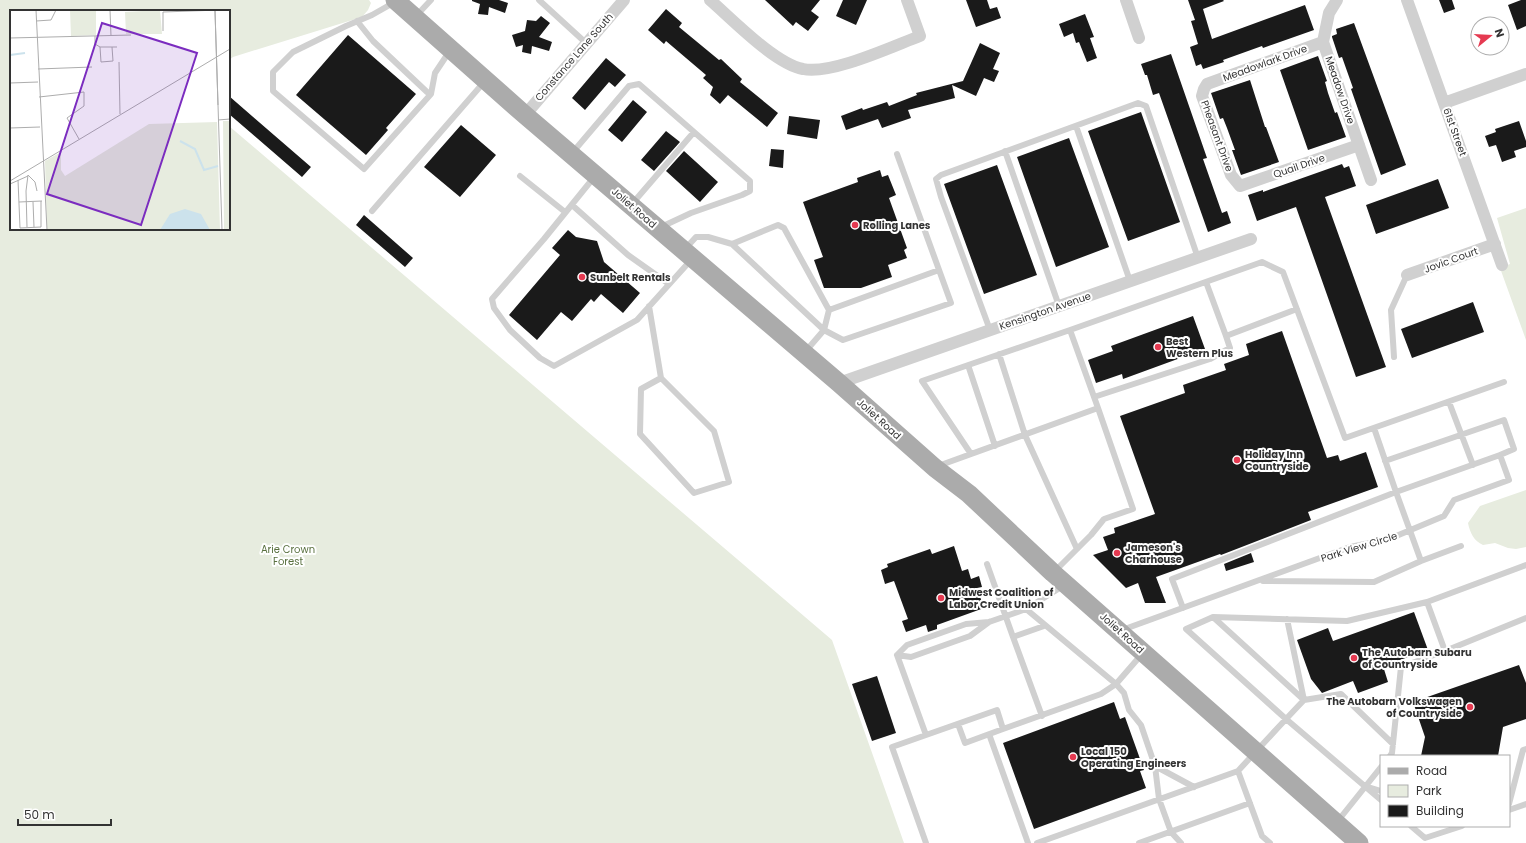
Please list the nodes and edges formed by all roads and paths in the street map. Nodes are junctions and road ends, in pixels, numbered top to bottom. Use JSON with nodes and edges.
{"nodes":[{"id":1,"x":396,"y":0,"type":"edge"},
{"id":2,"x":430,"y":0,"type":"edge"},
{"id":3,"x":539,"y":0,"type":"edge"},
{"id":4,"x":624,"y":0,"type":"edge"},
{"id":5,"x":710,"y":0,"type":"edge"},
{"id":6,"x":907,"y":0,"type":"edge"},
{"id":7,"x":1126,"y":0,"type":"edge"},
{"id":8,"x":1337,"y":0,"type":"edge"},
{"id":9,"x":1407,"y":0,"type":"edge"},
{"id":10,"x":415,"y":17,"type":"junction"},
{"id":11,"x":358,"y":21,"type":"junction"},
{"id":12,"x":1139,"y":38,"type":"dead end"},
{"id":13,"x":1323,"y":42,"type":"junction"},
{"id":14,"x":586,"y":43,"type":"junction"},
{"id":15,"x":451,"y":50,"type":"junction"},
{"id":16,"x":1526,"y":74,"type":"edge"},
{"id":17,"x":486,"y":80,"type":"junction"},
{"id":18,"x":1207,"y":84,"type":"joint"},
{"id":19,"x":431,"y":94,"type":"junction"},
{"id":20,"x":1444,"y":103,"type":"junction"},
{"id":21,"x":525,"y":115,"type":"junction"},
{"id":22,"x":1076,"y":126,"type":"junction"},
{"id":23,"x":694,"y":132,"type":"junction"},
{"id":24,"x":1359,"y":145,"type":"junction"},
{"id":25,"x":1005,"y":151,"type":"junction"},
{"id":26,"x":571,"y":154,"type":"junction"},
{"id":27,"x":897,"y":154,"type":"dead end"},
{"id":28,"x":596,"y":175,"type":"junction"},
{"id":29,"x":520,"y":176,"type":"dead end"},
{"id":30,"x":1371,"y":180,"type":"dead end"},
{"id":31,"x":1240,"y":186,"type":"joint"},
{"id":32,"x":572,"y":205,"type":"junction"},
{"id":33,"x":631,"y":206,"type":"junction"},
{"id":34,"x":372,"y":211,"type":"dead end"},
{"id":35,"x":565,"y":212,"type":"junction"},
{"id":36,"x":658,"y":228,"type":"junction"},
{"id":37,"x":1251,"y":239,"type":"dead end"},
{"id":38,"x":732,"y":244,"type":"junction"},
{"id":39,"x":1495,"y":244,"type":"junction"},
{"id":40,"x":688,"y":254,"type":"junction"},
{"id":41,"x":1198,"y":258,"type":"junction"},
{"id":42,"x":1502,"y":265,"type":"dead end"},
{"id":43,"x":939,"y":270,"type":"junction"},
{"id":44,"x":1407,"y":275,"type":"joint"},
{"id":45,"x":1130,"y":281,"type":"junction"},
{"id":46,"x":1206,"y":282,"type":"junction"},
{"id":47,"x":669,"y":284,"type":"junction"},
{"id":48,"x":649,"y":306,"type":"junction"},
{"id":49,"x":1059,"y":306,"type":"junction"},
{"id":50,"x":1297,"y":309,"type":"junction"},
{"id":51,"x":829,"y":310,"type":"junction"},
{"id":52,"x":824,"y":330,"type":"junction"},
{"id":53,"x":990,"y":330,"type":"junction"},
{"id":54,"x":1070,"y":330,"type":"junction"},
{"id":55,"x":1226,"y":336,"type":"junction"},
{"id":56,"x":804,"y":353,"type":"junction"},
{"id":57,"x":999,"y":354,"type":"junction"},
{"id":58,"x":1394,"y":357,"type":"dead end"},
{"id":59,"x":968,"y":365,"type":"junction"},
{"id":60,"x":661,"y":378,"type":"junction"},
{"id":61,"x":1504,"y":382,"type":"dead end"},
{"id":62,"x":839,"y":383,"type":"junction"},
{"id":63,"x":1094,"y":397,"type":"junction"},
{"id":64,"x":1449,"y":402,"type":"junction"},
{"id":65,"x":1098,"y":408,"type":"junction"},
{"id":66,"x":1374,"y":428,"type":"junction"},
{"id":67,"x":1462,"y":434,"type":"junction"},
{"id":68,"x":1025,"y":435,"type":"junction"},
{"id":69,"x":996,"y":446,"type":"junction"},
{"id":70,"x":971,"y":454,"type":"junction"},
{"id":71,"x":1500,"y":455,"type":"junction"},
{"id":72,"x":1385,"y":461,"type":"junction"},
{"id":73,"x":1473,"y":465,"type":"junction"},
{"id":74,"x":935,"y":468,"type":"junction"},
{"id":75,"x":1396,"y":492,"type":"junction"},
{"id":76,"x":1409,"y":530,"type":"junction"},
{"id":77,"x":1460,"y":546,"type":"dead end"},
{"id":78,"x":1076,"y":549,"type":"junction"},
{"id":79,"x":1420,"y":561,"type":"junction"},
{"id":80,"x":987,"y":564,"type":"dead end"},
{"id":81,"x":1526,"y":565,"type":"edge"},
{"id":82,"x":1059,"y":578,"type":"junction"},
{"id":83,"x":1258,"y":580,"type":"junction"},
{"id":84,"x":1427,"y":602,"type":"junction"},
{"id":85,"x":1183,"y":608,"type":"junction"},
{"id":86,"x":1026,"y":609,"type":"junction"},
{"id":87,"x":1006,"y":616,"type":"junction"},
{"id":88,"x":1213,"y":617,"type":"junction"},
{"id":89,"x":1526,"y":618,"type":"edge"},
{"id":90,"x":1287,"y":619,"type":"junction"},
{"id":91,"x":989,"y":622,"type":"junction"},
{"id":92,"x":1044,"y":626,"type":"junction"},
{"id":93,"x":1119,"y":631,"type":"junction"},
{"id":94,"x":1013,"y":637,"type":"junction"},
{"id":95,"x":1445,"y":651,"type":"junction"},
{"id":96,"x":1144,"y":653,"type":"junction"},
{"id":97,"x":897,"y":655,"type":"junction"},
{"id":98,"x":1116,"y":684,"type":"junction"},
{"id":99,"x":1304,"y":700,"type":"junction"},
{"id":100,"x":1042,"y":716,"type":"junction"},
{"id":101,"x":1286,"y":719,"type":"junction"},
{"id":102,"x":958,"y":724,"type":"junction"},
{"id":103,"x":1003,"y":729,"type":"junction"},
{"id":104,"x":989,"y":734,"type":"junction"},
{"id":105,"x":926,"y":735,"type":"junction"},
{"id":106,"x":1393,"y":744,"type":"junction"},
{"id":107,"x":1526,"y":749,"type":"edge"},
{"id":108,"x":1256,"y":752,"type":"junction"},
{"id":109,"x":1391,"y":755,"type":"edge"},
{"id":110,"x":1155,"y":766,"type":"junction"},
{"id":111,"x":1380,"y":768,"type":"edge"},
{"id":112,"x":1238,"y":771,"type":"junction"},
{"id":113,"x":1365,"y":786,"type":"junction"},
{"id":114,"x":1194,"y":787,"type":"junction"},
{"id":115,"x":1380,"y":791,"type":"edge"},
{"id":116,"x":1159,"y":799,"type":"junction"},
{"id":117,"x":1380,"y":799,"type":"edge"},
{"id":118,"x":1510,"y":800,"type":"edge"},
{"id":119,"x":1250,"y":803,"type":"junction"},
{"id":120,"x":1526,"y":804,"type":"edge"},
{"id":121,"x":1510,"y":810,"type":"edge"},
{"id":122,"x":1412,"y":827,"type":"edge"},
{"id":123,"x":1459,"y":827,"type":"edge"},
{"id":124,"x":1171,"y":832,"type":"junction"},
{"id":125,"x":1347,"y":835,"type":"edge"},
{"id":126,"x":926,"y":843,"type":"edge"},
{"id":127,"x":1028,"y":843,"type":"edge"},
{"id":128,"x":1037,"y":843,"type":"edge"},
{"id":129,"x":1139,"y":843,"type":"edge"},
{"id":130,"x":1181,"y":843,"type":"edge"},
{"id":131,"x":1270,"y":843,"type":"edge"}],
"edges":[{"from":1,"to":10,"type":"main road","name":"Joliet Road"},
{"from":1,"to":11,"type":"lane"},
{"from":2,"to":10,"type":"lane"},
{"from":3,"to":14,"type":"lane"},
{"from":4,"to":14,"type":"street","name":"Constance Lane South"},
{"from":5,"to":6,"type":"street"},
{"from":7,"to":12,"type":"street"},
{"from":8,"to":13,"type":"street"},
{"from":9,"to":20,"type":"street","name":"61st Street"},
{"from":10,"to":15,"type":"main road","name":"Joliet Road"},
{"from":11,"to":19,"type":"lane"},
{"from":11,"to":19,"type":"lane"},
{"from":13,"to":18,"type":"street","name":"Meadowlark Drive"},
{"from":13,"to":24,"type":"street","name":"Meadow Drive"},
{"from":14,"to":21,"type":"street","name":"Constance Lane South"},
{"from":15,"to":17,"type":"main road","name":"Joliet Road"},
{"from":15,"to":19,"type":"lane"},
{"from":16,"to":20,"type":"street"},
{"from":17,"to":21,"type":"main road","name":"Joliet Road"},
{"from":17,"to":34,"type":"lane"},
{"from":18,"to":31,"type":"street","name":"Pheasant Drive"},
{"from":20,"to":39,"type":"street","name":"61st Street"},
{"from":21,"to":26,"type":"main road","name":"Joliet Road"},
{"from":22,"to":25,"type":"lane"},
{"from":22,"to":41,"type":"lane"},
{"from":22,"to":45,"type":"lane"},
{"from":23,"to":26,"type":"lane"},
{"from":23,"to":33,"type":"lane"},
{"from":23,"to":36,"type":"lane"},
{"from":24,"to":30,"type":"street","name":"Meadow Drive"},
{"from":24,"to":31,"type":"street","name":"Quail Drive"},
{"from":25,"to":49,"type":"lane"},
{"from":25,"to":53,"type":"lane"},
{"from":26,"to":28,"type":"main road","name":"Joliet Road"},
{"from":27,"to":43,"type":"lane"},
{"from":28,"to":32,"type":"lane"},
{"from":28,"to":33,"type":"main road","name":"Joliet Road"},
{"from":29,"to":35,"type":"lane"},
{"from":32,"to":35,"type":"lane"},
{"from":32,"to":47,"type":"lane"},
{"from":33,"to":36,"type":"main road","name":"Joliet Road"},
{"from":35,"to":48,"type":"lane"},
{"from":36,"to":40,"type":"main road","name":"Joliet Road"},
{"from":37,"to":41,"type":"street","name":"Kensington Avenue"},
{"from":38,"to":40,"type":"lane"},
{"from":38,"to":51,"type":"lane"},
{"from":38,"to":52,"type":"lane"},
{"from":39,"to":42,"type":"street","name":"61st Street"},
{"from":39,"to":44,"type":"street","name":"Jovic Court"},
{"from":40,"to":47,"type":"lane"},
{"from":40,"to":56,"type":"main road","name":"Joliet Road"},
{"from":41,"to":45,"type":"street","name":"Kensington Avenue"},
{"from":43,"to":51,"type":"lane"},
{"from":43,"to":52,"type":"lane"},
{"from":44,"to":58,"type":"lane"},
{"from":45,"to":49,"type":"street","name":"Kensington Avenue"},
{"from":46,"to":50,"type":"lane"},
{"from":46,"to":54,"type":"lane"},
{"from":46,"to":55,"type":"lane"},
{"from":47,"to":48,"type":"lane"},
{"from":48,"to":60,"type":"lane"},
{"from":49,"to":53,"type":"street","name":"Kensington Avenue"},
{"from":50,"to":55,"type":"lane"},
{"from":50,"to":66,"type":"lane"},
{"from":51,"to":52,"type":"lane"},
{"from":52,"to":56,"type":"lane"},
{"from":53,"to":62,"type":"street","name":"Kensington Avenue"},
{"from":54,"to":57,"type":"lane"},
{"from":54,"to":63,"type":"lane"},
{"from":55,"to":63,"type":"lane"},
{"from":56,"to":62,"type":"main road","name":"Joliet Road"},
{"from":57,"to":59,"type":"lane"},
{"from":57,"to":68,"type":"lane"},
{"from":59,"to":69,"type":"lane"},
{"from":59,"to":70,"type":"lane"},
{"from":60,"to":60,"type":"lane"},
{"from":61,"to":64,"type":"lane"},
{"from":62,"to":74,"type":"main road","name":"Joliet Road"},
{"from":63,"to":65,"type":"lane"},
{"from":64,"to":66,"type":"lane"},
{"from":64,"to":67,"type":"lane"},
{"from":65,"to":68,"type":"lane"},
{"from":65,"to":78,"type":"lane"},
{"from":66,"to":72,"type":"lane"},
{"from":67,"to":71,"type":"lane"},
{"from":67,"to":72,"type":"lane"},
{"from":67,"to":73,"type":"lane"},
{"from":68,"to":69,"type":"lane"},
{"from":68,"to":78,"type":"lane"},
{"from":69,"to":70,"type":"lane"},
{"from":70,"to":74,"type":"lane"},
{"from":71,"to":73,"type":"lane"},
{"from":71,"to":76,"type":"lane","name":"Park View Circle"},
{"from":72,"to":75,"type":"lane"},
{"from":73,"to":75,"type":"lane"},
{"from":74,"to":82,"type":"main road","name":"Joliet Road"},
{"from":75,"to":76,"type":"lane"},
{"from":75,"to":85,"type":"lane"},
{"from":76,"to":79,"type":"lane"},
{"from":76,"to":83,"type":"lane","name":"Park View Circle"},
{"from":77,"to":79,"type":"lane"},
{"from":78,"to":82,"type":"lane"},
{"from":79,"to":83,"type":"lane"},
{"from":80,"to":87,"type":"lane"},
{"from":81,"to":84,"type":"lane"},
{"from":82,"to":86,"type":"lane"},
{"from":82,"to":93,"type":"main road","name":"Joliet Road"},
{"from":83,"to":85,"type":"lane","name":"Park View Circle"},
{"from":84,"to":90,"type":"lane"},
{"from":84,"to":95,"type":"lane"},
{"from":85,"to":93,"type":"lane","name":"Park View Circle"},
{"from":86,"to":87,"type":"lane"},
{"from":86,"to":92,"type":"lane"},
{"from":87,"to":91,"type":"lane"},
{"from":87,"to":94,"type":"lane"},
{"from":88,"to":90,"type":"lane"},
{"from":88,"to":99,"type":"lane"},
{"from":88,"to":101,"type":"lane"},
{"from":89,"to":95,"type":"lane"},
{"from":90,"to":99,"type":"lane"},
{"from":91,"to":97,"type":"lane"},
{"from":91,"to":97,"type":"lane"},
{"from":92,"to":94,"type":"lane"},
{"from":92,"to":98,"type":"lane"},
{"from":93,"to":96,"type":"main road","name":"Joliet Road"},
{"from":94,"to":100,"type":"lane"},
{"from":95,"to":106,"type":"lane"},
{"from":96,"to":98,"type":"lane"},
{"from":96,"to":108,"type":"main road","name":"Joliet Road"},
{"from":97,"to":105,"type":"lane"},
{"from":98,"to":100,"type":"lane"},
{"from":98,"to":110,"type":"lane"},
{"from":99,"to":101,"type":"lane"},
{"from":99,"to":106,"type":"lane"},
{"from":100,"to":103,"type":"lane"},
{"from":101,"to":108,"type":"lane"},
{"from":101,"to":113,"type":"lane"},
{"from":102,"to":103,"type":"lane"},
{"from":102,"to":104,"type":"lane"},
{"from":102,"to":105,"type":"lane"},
{"from":103,"to":104,"type":"lane"},
{"from":104,"to":127,"type":"lane"},
{"from":105,"to":126,"type":"lane"},
{"from":106,"to":109,"type":"lane"},
{"from":107,"to":118,"type":"lane"},
{"from":108,"to":112,"type":"lane"},
{"from":108,"to":125,"type":"main road","name":"Joliet Road"},
{"from":110,"to":114,"type":"lane"},
{"from":110,"to":116,"type":"lane"},
{"from":111,"to":113,"type":"lane"},
{"from":112,"to":114,"type":"lane"},
{"from":112,"to":119,"type":"lane"},
{"from":113,"to":115,"type":"lane"},
{"from":113,"to":117,"type":"lane"},
{"from":113,"to":125,"type":"lane"},
{"from":114,"to":116,"type":"lane"},
{"from":116,"to":124,"type":"lane"},
{"from":116,"to":128,"type":"lane"},
{"from":119,"to":124,"type":"lane"},
{"from":119,"to":131,"type":"lane"},
{"from":120,"to":121,"type":"lane"},
{"from":122,"to":123,"type":"lane"},
{"from":124,"to":129,"type":"lane"},
{"from":124,"to":130,"type":"lane"}]}
